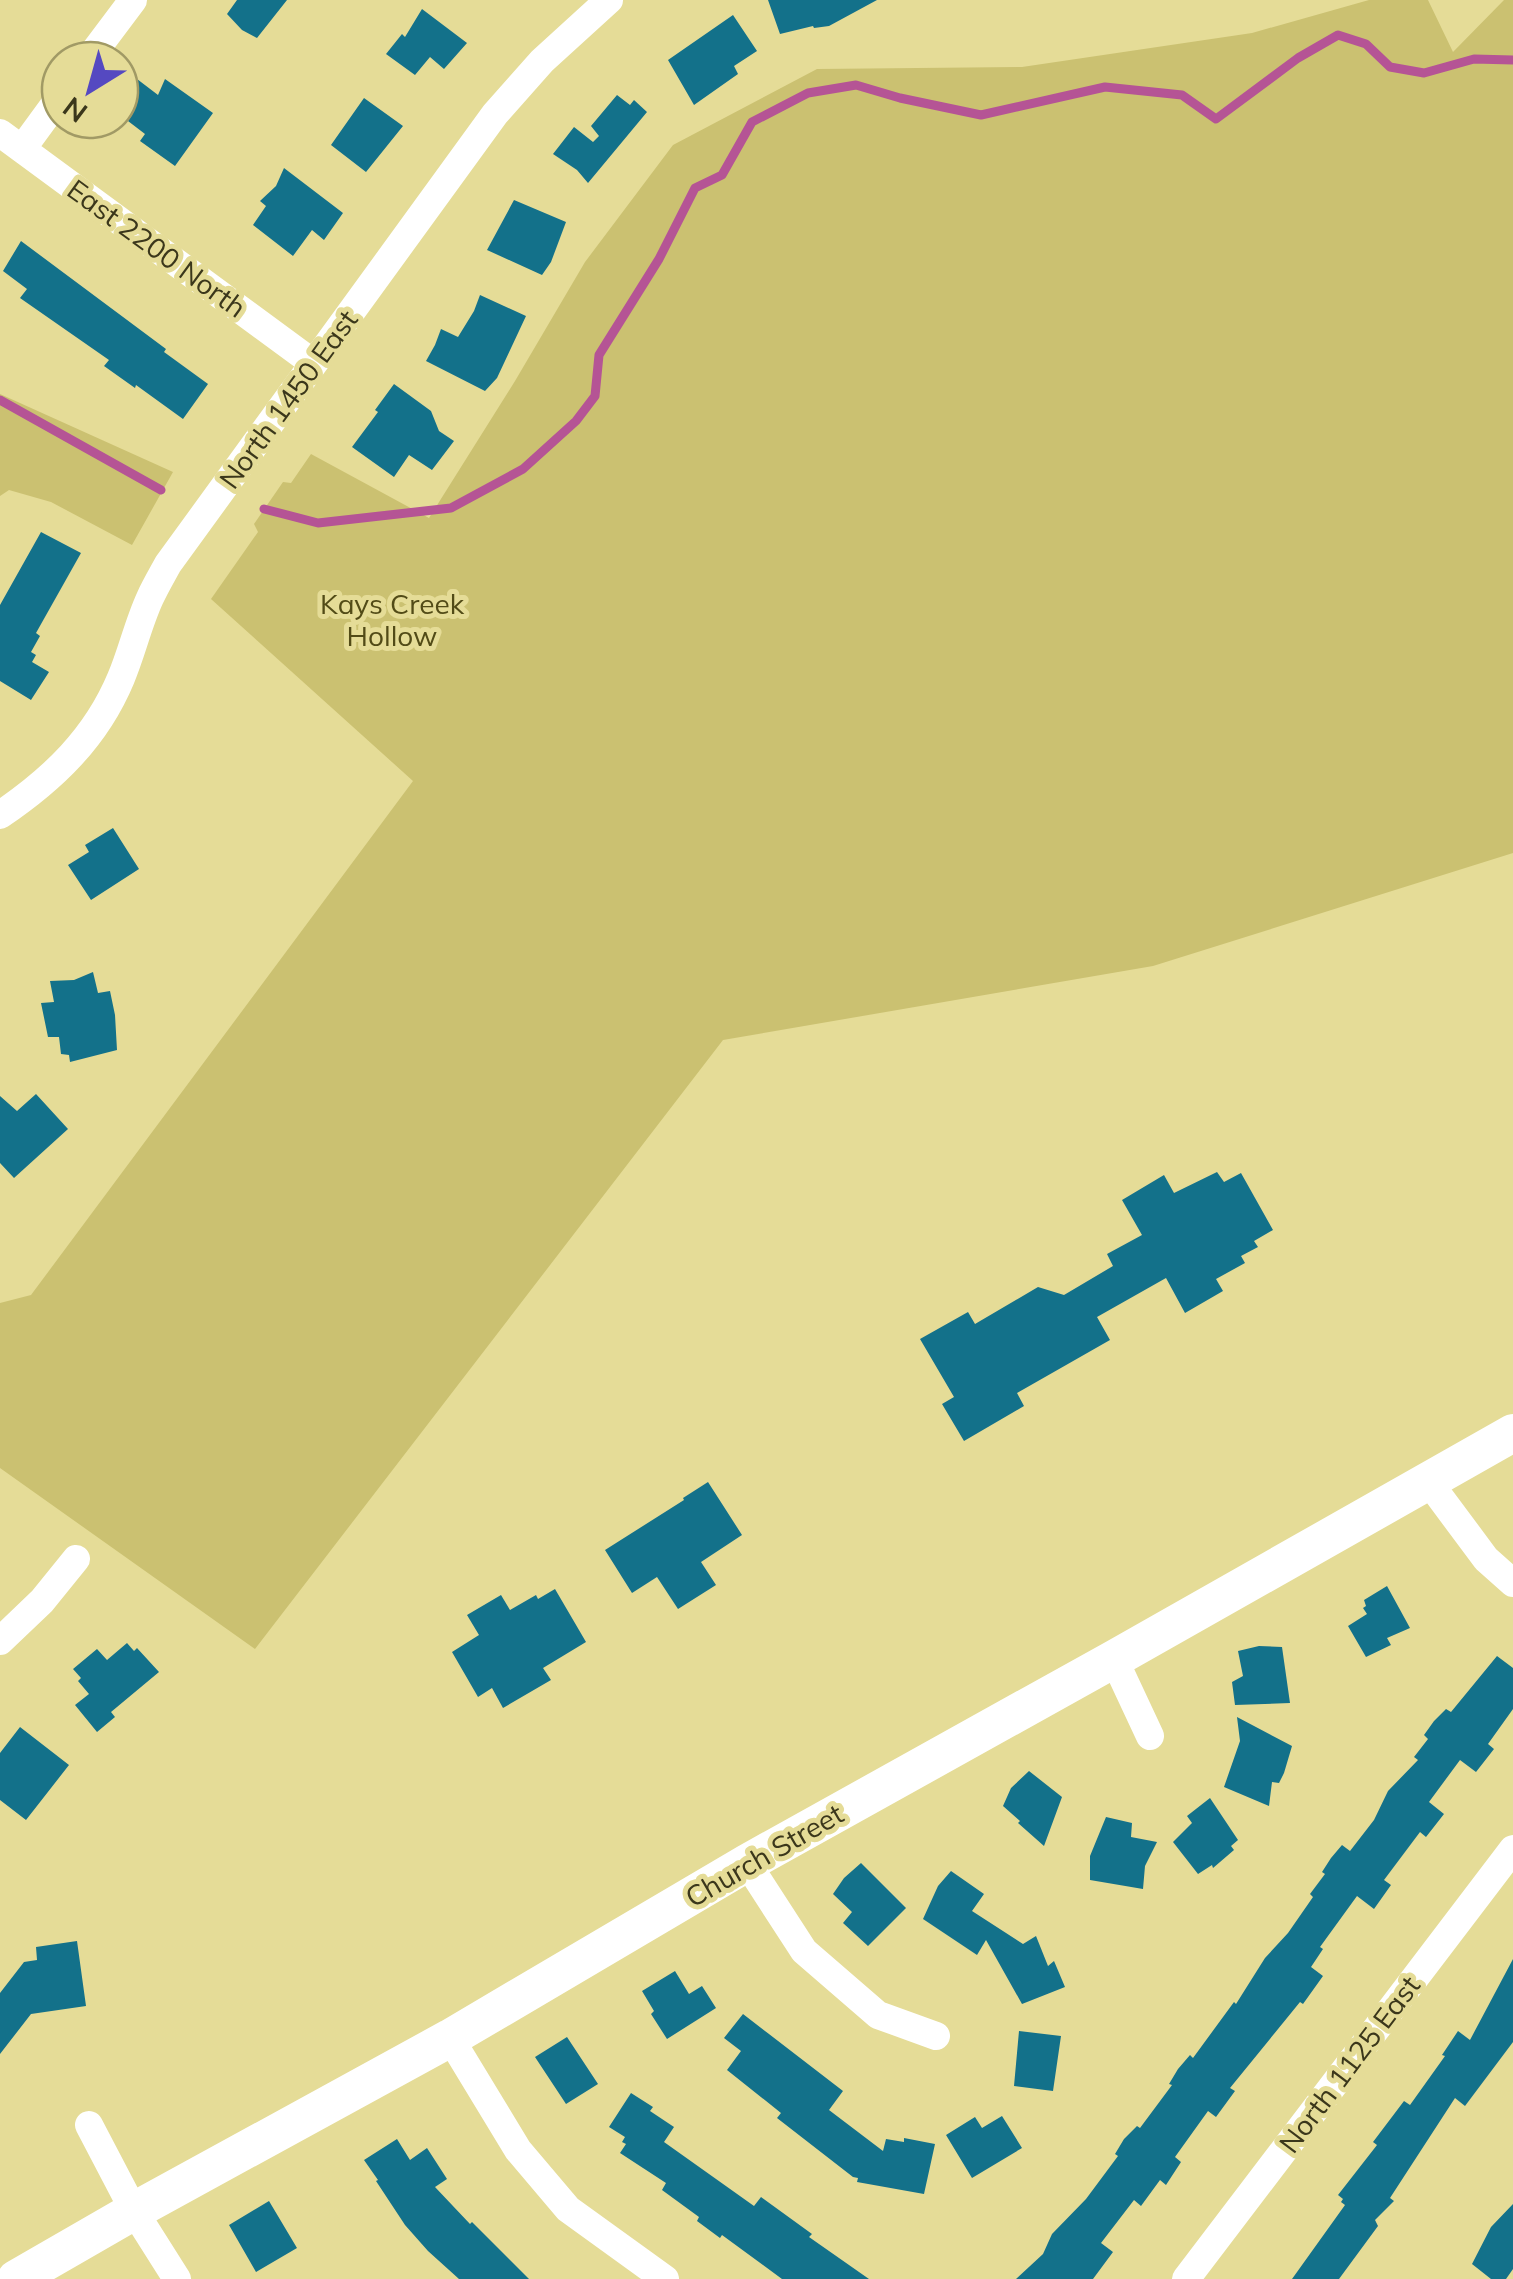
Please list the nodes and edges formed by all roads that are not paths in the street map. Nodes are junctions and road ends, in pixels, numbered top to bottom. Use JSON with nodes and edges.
{"nodes":[{"id":1,"x":133,"y":0,"type":"edge"},
{"id":2,"x":608,"y":0,"type":"edge"},
{"id":3,"x":103,"y":40,"type":"edge"},
{"id":4,"x":40,"y":116,"type":"edge"},
{"id":5,"x":11,"y":142,"type":"edge"},
{"id":6,"x":313,"y":363,"type":"junction"},
{"id":7,"x":0,"y":815,"type":"edge"},
{"id":8,"x":1513,"y":1433,"type":"edge"},
{"id":9,"x":1428,"y":1481,"type":"junction"},
{"id":10,"x":76,"y":1559,"type":"dead end"},
{"id":11,"x":1513,"y":1582,"type":"edge"},
{"id":12,"x":0,"y":1641,"type":"edge"},
{"id":13,"x":1114,"y":1660,"type":"junction"},
{"id":14,"x":1150,"y":1736,"type":"dead end"},
{"id":15,"x":1513,"y":1849,"type":"edge"},
{"id":16,"x":747,"y":1863,"type":"junction"},
{"id":17,"x":936,"y":2036,"type":"dead end"},
{"id":18,"x":450,"y":2038,"type":"junction"},
{"id":19,"x":88,"y":2125,"type":"dead end"},
{"id":20,"x":134,"y":2211,"type":"junction"},
{"id":21,"x":16,"y":2279,"type":"edge"},
{"id":22,"x":177,"y":2279,"type":"edge"},
{"id":23,"x":664,"y":2279,"type":"edge"},
{"id":24,"x":1186,"y":2279,"type":"edge"}],
"edges":[{"from":1,"to":3,"type":"street"},
{"from":2,"to":6,"type":"street","name":"North 1450 East"},
{"from":4,"to":5,"type":"street"},
{"from":5,"to":6,"type":"street","name":"East 2200 North"},
{"from":6,"to":7,"type":"street","name":"North 1450 East"},
{"from":8,"to":9,"type":"street","name":"Church Street"},
{"from":9,"to":11,"type":"street"},
{"from":9,"to":13,"type":"street","name":"Church Street"},
{"from":10,"to":12,"type":"street"},
{"from":13,"to":14,"type":"street"},
{"from":13,"to":16,"type":"street","name":"Church Street"},
{"from":15,"to":24,"type":"street","name":"North 1125 East"},
{"from":16,"to":17,"type":"street"},
{"from":16,"to":18,"type":"street","name":"Church Street"},
{"from":18,"to":20,"type":"street","name":"Church Street"},
{"from":18,"to":23,"type":"street"},
{"from":19,"to":20,"type":"street"},
{"from":20,"to":21,"type":"street","name":"Church Street"},
{"from":20,"to":22,"type":"street"}]}
